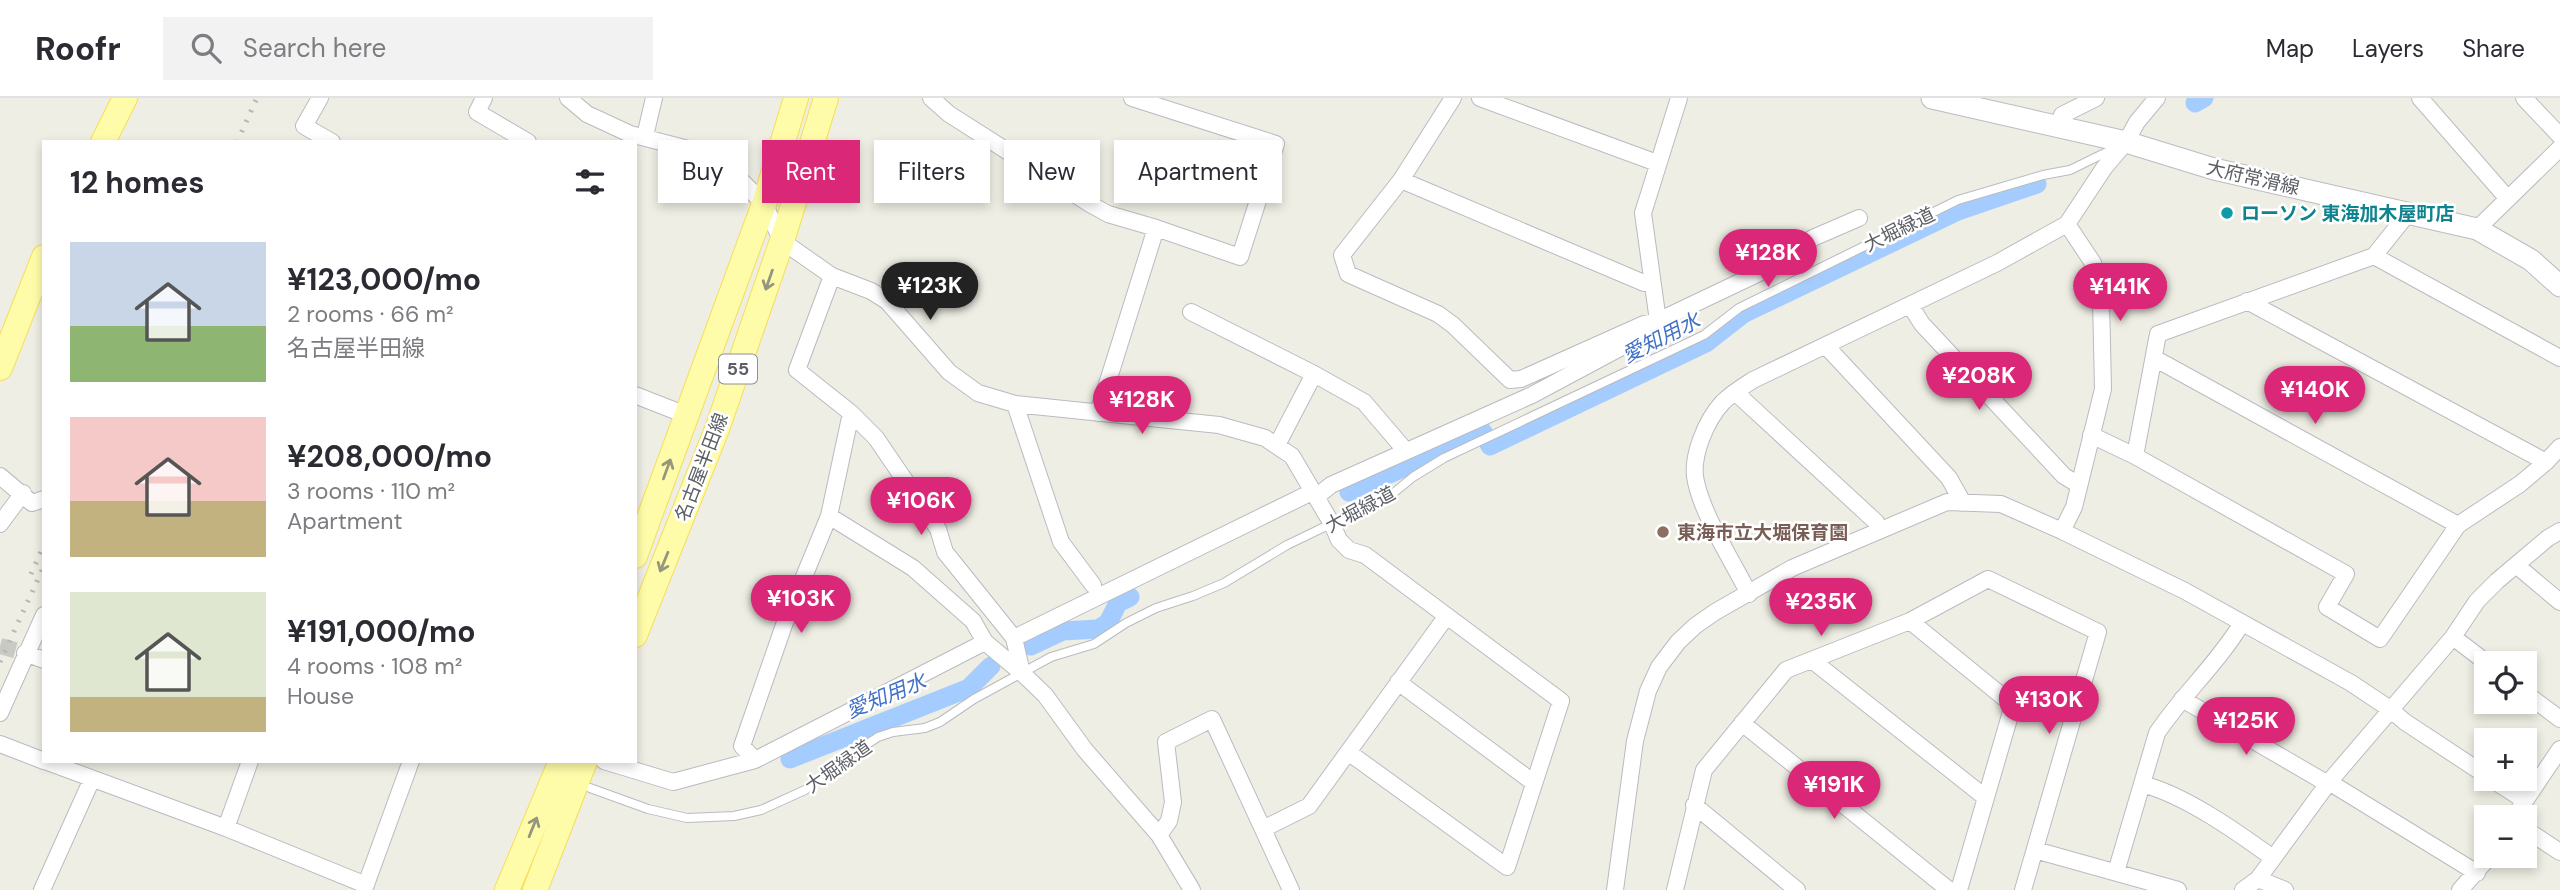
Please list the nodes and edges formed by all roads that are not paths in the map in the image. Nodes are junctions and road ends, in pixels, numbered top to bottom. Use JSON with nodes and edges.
{"nodes":[{"id":1,"x":125,"y":98,"type":"edge"},
{"id":2,"x":320,"y":98,"type":"edge"},
{"id":3,"x":484,"y":98,"type":"edge"},
{"id":4,"x":568,"y":98,"type":"edge"},
{"id":5,"x":654,"y":98,"type":"edge"},
{"id":6,"x":796,"y":98,"type":"edge"},
{"id":7,"x":826,"y":98,"type":"edge"},
{"id":8,"x":931,"y":98,"type":"edge"},
{"id":9,"x":1132,"y":98,"type":"edge"},
{"id":10,"x":1453,"y":98,"type":"edge"},
{"id":11,"x":1480,"y":98,"type":"edge"},
{"id":12,"x":1679,"y":98,"type":"edge"},
{"id":13,"x":1932,"y":98,"type":"edge"},
{"id":14,"x":2096,"y":98,"type":"edge"},
{"id":15,"x":2157,"y":98,"type":"edge"},
{"id":16,"x":2420,"y":98,"type":"edge"},
{"id":17,"x":2524,"y":98,"type":"edge"},
{"id":18,"x":2056,"y":128,"type":"junction"},
{"id":19,"x":2560,"y":136,"type":"edge"},
{"id":20,"x":633,"y":137,"type":"edge"},
{"id":21,"x":108,"y":140,"type":"edge"},
{"id":22,"x":328,"y":140,"type":"edge"},
{"id":23,"x":525,"y":140,"type":"edge"},
{"id":24,"x":2126,"y":142,"type":"junction"},
{"id":25,"x":2560,"y":148,"type":"edge"},
{"id":26,"x":1657,"y":163,"type":"junction"},
{"id":27,"x":1401,"y":180,"type":"junction"},
{"id":28,"x":2508,"y":199,"type":"junction"},
{"id":29,"x":764,"y":204,"type":"junction"},
{"id":30,"x":2409,"y":212,"type":"junction"},
{"id":31,"x":1859,"y":218,"type":"dead end"},
{"id":32,"x":2067,"y":224,"type":"junction"},
{"id":33,"x":1156,"y":228,"type":"junction"},
{"id":34,"x":2477,"y":229,"type":"junction"},
{"id":35,"x":782,"y":241,"type":"junction"},
{"id":36,"x":2374,"y":256,"type":"junction"},
{"id":37,"x":42,"y":262,"type":"edge"},
{"id":38,"x":832,"y":276,"type":"junction"},
{"id":39,"x":2557,"y":277,"type":"edge"},
{"id":40,"x":1652,"y":282,"type":"junction"},
{"id":41,"x":2247,"y":301,"type":"junction"},
{"id":42,"x":1910,"y":306,"type":"junction"},
{"id":43,"x":1191,"y":312,"type":"dead end"},
{"id":44,"x":1651,"y":323,"type":"junction"},
{"id":45,"x":1826,"y":346,"type":"junction"},
{"id":46,"x":2154,"y":358,"type":"junction"},
{"id":47,"x":2560,"y":358,"type":"edge"},
{"id":48,"x":0,"y":368,"type":"edge"},
{"id":49,"x":1314,"y":374,"type":"junction"},
{"id":50,"x":1735,"y":392,"type":"junction"},
{"id":51,"x":637,"y":396,"type":"edge"},
{"id":52,"x":1015,"y":404,"type":"junction"},
{"id":53,"x":851,"y":413,"type":"junction"},
{"id":54,"x":1098,"y":413,"type":"junction"},
{"id":55,"x":686,"y":415,"type":"junction"},
{"id":56,"x":2091,"y":435,"type":"junction"},
{"id":57,"x":1277,"y":445,"type":"junction"},
{"id":58,"x":2560,"y":447,"type":"edge"},
{"id":59,"x":1405,"y":450,"type":"junction"},
{"id":60,"x":2135,"y":456,"type":"junction"},
{"id":61,"x":2546,"y":462,"type":"junction"},
{"id":62,"x":0,"y":476,"type":"edge"},
{"id":63,"x":2079,"y":485,"type":"junction"},
{"id":64,"x":23,"y":493,"type":"junction"},
{"id":65,"x":1314,"y":495,"type":"junction"},
{"id":66,"x":42,"y":500,"type":"edge"},
{"id":67,"x":1963,"y":503,"type":"junction"},
{"id":68,"x":829,"y":516,"type":"junction"},
{"id":69,"x":0,"y":524,"type":"edge"},
{"id":70,"x":1332,"y":524,"type":"junction"},
{"id":71,"x":2458,"y":525,"type":"junction"},
{"id":72,"x":1879,"y":530,"type":"junction"},
{"id":73,"x":2062,"y":531,"type":"junction"},
{"id":74,"x":2560,"y":531,"type":"edge"},
{"id":75,"x":637,"y":550,"type":"edge"},
{"id":76,"x":2516,"y":565,"type":"junction"},
{"id":77,"x":1093,"y":585,"type":"dead end"},
{"id":78,"x":1749,"y":594,"type":"junction"},
{"id":79,"x":2560,"y":601,"type":"edge"},
{"id":80,"x":1446,"y":617,"type":"junction"},
{"id":81,"x":42,"y":619,"type":"edge"},
{"id":82,"x":1910,"y":621,"type":"junction"},
{"id":83,"x":2242,"y":623,"type":"junction"},
{"id":84,"x":637,"y":630,"type":"edge"},
{"id":85,"x":2453,"y":637,"type":"junction"},
{"id":86,"x":1014,"y":638,"type":"junction"},
{"id":87,"x":985,"y":642,"type":"junction"},
{"id":88,"x":25,"y":653,"type":"junction"},
{"id":89,"x":2474,"y":653,"type":"edge"},
{"id":90,"x":42,"y":659,"type":"edge"},
{"id":91,"x":1813,"y":661,"type":"junction"},
{"id":92,"x":1022,"y":673,"type":"junction"},
{"id":93,"x":1398,"y":682,"type":"junction"},
{"id":94,"x":2182,"y":699,"type":"junction"},
{"id":95,"x":2537,"y":702,"type":"edge"},
{"id":96,"x":2390,"y":709,"type":"junction"},
{"id":97,"x":0,"y":713,"type":"edge"},
{"id":98,"x":2560,"y":719,"type":"edge"},
{"id":99,"x":1742,"y":723,"type":"junction"},
{"id":100,"x":0,"y":744,"type":"edge"},
{"id":101,"x":2560,"y":749,"type":"edge"},
{"id":102,"x":1348,"y":752,"type":"junction"},
{"id":103,"x":42,"y":760,"type":"edge"},
{"id":104,"x":755,"y":760,"type":"junction"},
{"id":105,"x":50,"y":763,"type":"edge"},
{"id":106,"x":249,"y":763,"type":"edge"},
{"id":107,"x":410,"y":763,"type":"edge"},
{"id":108,"x":560,"y":763,"type":"edge"},
{"id":109,"x":584,"y":763,"type":"edge"},
{"id":110,"x":611,"y":763,"type":"edge"},
{"id":111,"x":2474,"y":767,"type":"edge"},
{"id":112,"x":92,"y":779,"type":"junction"},
{"id":113,"x":1534,"y":783,"type":"junction"},
{"id":114,"x":2329,"y":783,"type":"junction"},
{"id":115,"x":2142,"y":784,"type":"junction"},
{"id":116,"x":590,"y":788,"type":"dead end"},
{"id":117,"x":2510,"y":791,"type":"edge"},
{"id":118,"x":1986,"y":798,"type":"junction"},
{"id":119,"x":2524,"y":800,"type":"junction"},
{"id":120,"x":1694,"y":805,"type":"junction"},
{"id":121,"x":2521,"y":805,"type":"edge"},
{"id":122,"x":226,"y":828,"type":"junction"},
{"id":123,"x":1263,"y":829,"type":"junction"},
{"id":124,"x":1159,"y":835,"type":"junction"},
{"id":125,"x":2537,"y":837,"type":"edge"},
{"id":126,"x":2035,"y":850,"type":"junction"},
{"id":127,"x":2560,"y":852,"type":"edge"},
{"id":128,"x":2273,"y":858,"type":"junction"},
{"id":129,"x":2481,"y":868,"type":"edge"},
{"id":130,"x":2116,"y":872,"type":"junction"},
{"id":131,"x":2477,"y":873,"type":"junction"},
{"id":132,"x":2258,"y":879,"type":"junction"},
{"id":133,"x":365,"y":887,"type":"edge"},
{"id":134,"x":1188,"y":888,"type":"edge"},
{"id":135,"x":42,"y":890,"type":"edge"},
{"id":136,"x":507,"y":890,"type":"edge"},
{"id":137,"x":535,"y":890,"type":"edge"},
{"id":138,"x":1291,"y":890,"type":"edge"},
{"id":139,"x":1615,"y":890,"type":"edge"},
{"id":140,"x":1675,"y":890,"type":"edge"},
{"id":141,"x":1797,"y":890,"type":"edge"},
{"id":142,"x":1949,"y":890,"type":"edge"},
{"id":143,"x":1959,"y":890,"type":"edge"},
{"id":144,"x":2023,"y":890,"type":"edge"},
{"id":145,"x":2178,"y":890,"type":"edge"},
{"id":146,"x":2243,"y":890,"type":"edge"},
{"id":147,"x":2285,"y":890,"type":"edge"},
{"id":148,"x":2460,"y":890,"type":"edge"}],
"edges":[{"from":1,"to":21,"type":"main road"},
{"from":2,"to":22,"type":"street"},
{"from":3,"to":23,"type":"street"},
{"from":4,"to":20,"type":"street"},
{"from":5,"to":20,"type":"street"},
{"from":6,"to":29,"type":"main road","name":"名古屋半田線","number":"55"},
{"from":7,"to":35,"type":"main road","name":"名古屋半田線","number":"55"},
{"from":8,"to":33,"type":"street"},
{"from":9,"to":33,"type":"street"},
{"from":10,"to":27,"type":"street"},
{"from":11,"to":26,"type":"street"},
{"from":12,"to":26,"type":"street"},
{"from":13,"to":18,"type":"main road","name":"大府常滑線"},
{"from":14,"to":18,"type":"street"},
{"from":15,"to":24,"type":"street"},
{"from":16,"to":28,"type":"street"},
{"from":17,"to":19,"type":"street"},
{"from":18,"to":24,"type":"main road","name":"大府常滑線"},
{"from":20,"to":29,"type":"street"},
{"from":24,"to":30,"type":"main road","name":"大府常滑線"},
{"from":24,"to":32,"type":"street"},
{"from":24,"to":70,"type":"lane","name":"大堀緑道"},
{"from":25,"to":28,"type":"street"},
{"from":26,"to":40,"type":"street"},
{"from":27,"to":40,"type":"street"},
{"from":27,"to":44,"type":"street"},
{"from":28,"to":34,"type":"street"},
{"from":29,"to":35,"type":"street"},
{"from":29,"to":55,"type":"main road","name":"名古屋半田線","number":"55"},
{"from":30,"to":34,"type":"main road","name":"大府常滑線"},
{"from":30,"to":36,"type":"street"},
{"from":31,"to":44,"type":"street"},
{"from":32,"to":42,"type":"street"},
{"from":32,"to":56,"type":"street"},
{"from":33,"to":54,"type":"street"},
{"from":34,"to":39,"type":"main road","name":"大府常滑線"},
{"from":35,"to":38,"type":"street"},
{"from":35,"to":84,"type":"main road","name":"名古屋半田線","number":"55","one_way":true},
{"from":36,"to":41,"type":"street"},
{"from":36,"to":47,"type":"street"},
{"from":37,"to":48,"type":"main road"},
{"from":38,"to":52,"type":"street"},
{"from":38,"to":53,"type":"street"},
{"from":40,"to":44,"type":"street"},
{"from":41,"to":46,"type":"street"},
{"from":41,"to":61,"type":"street"},
{"from":42,"to":45,"type":"street"},
{"from":42,"to":63,"type":"street"},
{"from":43,"to":49,"type":"street"},
{"from":44,"to":59,"type":"street"},
{"from":45,"to":50,"type":"street"},
{"from":45,"to":67,"type":"street"},
{"from":46,"to":60,"type":"street"},
{"from":46,"to":71,"type":"street"},
{"from":49,"to":57,"type":"street"},
{"from":49,"to":59,"type":"street"},
{"from":50,"to":72,"type":"street"},
{"from":50,"to":78,"type":"street"},
{"from":51,"to":55,"type":"street"},
{"from":52,"to":54,"type":"street"},
{"from":52,"to":77,"type":"street"},
{"from":53,"to":68,"type":"street"},
{"from":53,"to":86,"type":"street"},
{"from":54,"to":57,"type":"street"},
{"from":75,"to":55,"type":"main road","name":"名古屋半田線","number":"55","one_way":true},
{"from":56,"to":60,"type":"street"},
{"from":56,"to":63,"type":"street"},
{"from":57,"to":65,"type":"street"},
{"from":58,"to":61,"type":"street"},
{"from":59,"to":65,"type":"street"},
{"from":60,"to":71,"type":"street"},
{"from":61,"to":71,"type":"street"},
{"from":62,"to":64,"type":"street"},
{"from":63,"to":73,"type":"street"},
{"from":64,"to":66,"type":"street"},
{"from":64,"to":69,"type":"street"},
{"from":65,"to":70,"type":"street"},
{"from":65,"to":86,"type":"street"},
{"from":67,"to":72,"type":"street"},
{"from":67,"to":73,"type":"street"},
{"from":68,"to":87,"type":"street"},
{"from":68,"to":104,"type":"street"},
{"from":70,"to":80,"type":"street"},
{"from":70,"to":92,"type":"lane","name":"大堀緑道"},
{"from":72,"to":78,"type":"street"},
{"from":73,"to":83,"type":"street"},
{"from":74,"to":76,"type":"street"},
{"from":76,"to":79,"type":"street"},
{"from":76,"to":85,"type":"street"},
{"from":78,"to":139,"type":"street"},
{"from":80,"to":93,"type":"street"},
{"from":80,"to":113,"type":"street"},
{"from":81,"to":88,"type":"street"},
{"from":82,"to":91,"type":"street"},
{"from":82,"to":118,"type":"street"},
{"from":82,"to":126,"type":"street"},
{"from":83,"to":94,"type":"street"},
{"from":83,"to":96,"type":"street"},
{"from":85,"to":89,"type":"street"},
{"from":85,"to":96,"type":"street"},
{"from":86,"to":92,"type":"street"},
{"from":87,"to":92,"type":"street"},
{"from":87,"to":104,"type":"street"},
{"from":88,"to":90,"type":"street"},
{"from":88,"to":97,"type":"street"},
{"from":91,"to":99,"type":"street"},
{"from":91,"to":118,"type":"street"},
{"from":92,"to":116,"type":"lane","name":"大堀緑道"},
{"from":92,"to":124,"type":"street"},
{"from":93,"to":102,"type":"street"},
{"from":93,"to":113,"type":"street"},
{"from":94,"to":114,"type":"street"},
{"from":94,"to":115,"type":"street"},
{"from":95,"to":98,"type":"street"},
{"from":96,"to":111,"type":"street"},
{"from":96,"to":114,"type":"street"},
{"from":99,"to":120,"type":"street"},
{"from":99,"to":142,"type":"street"},
{"from":100,"to":103,"type":"street"},
{"from":101,"to":119,"type":"street"},
{"from":102,"to":113,"type":"street"},
{"from":102,"to":123,"type":"street"},
{"from":104,"to":110,"type":"street"},
{"from":105,"to":112,"type":"street"},
{"from":106,"to":122,"type":"street"},
{"from":107,"to":133,"type":"street"},
{"from":136,"to":108,"type":"main road","one_way":true},
{"from":109,"to":137,"type":"main road"},
{"from":112,"to":122,"type":"street"},
{"from":112,"to":135,"type":"street"},
{"from":114,"to":128,"type":"street"},
{"from":114,"to":131,"type":"street"},
{"from":115,"to":128,"type":"street"},
{"from":115,"to":130,"type":"street"},
{"from":117,"to":119,"type":"street"},
{"from":118,"to":143,"type":"street"},
{"from":119,"to":121,"type":"street"},
{"from":120,"to":140,"type":"street"},
{"from":120,"to":141,"type":"street"},
{"from":122,"to":133,"type":"street"},
{"from":123,"to":124,"type":"street"},
{"from":123,"to":138,"type":"street"},
{"from":124,"to":134,"type":"street"},
{"from":125,"to":127,"type":"street"},
{"from":126,"to":130,"type":"street"},
{"from":126,"to":144,"type":"street"},
{"from":128,"to":132,"type":"street"},
{"from":129,"to":131,"type":"street"},
{"from":130,"to":145,"type":"street"},
{"from":131,"to":148,"type":"street"},
{"from":132,"to":146,"type":"street"},
{"from":132,"to":147,"type":"street"}]}
